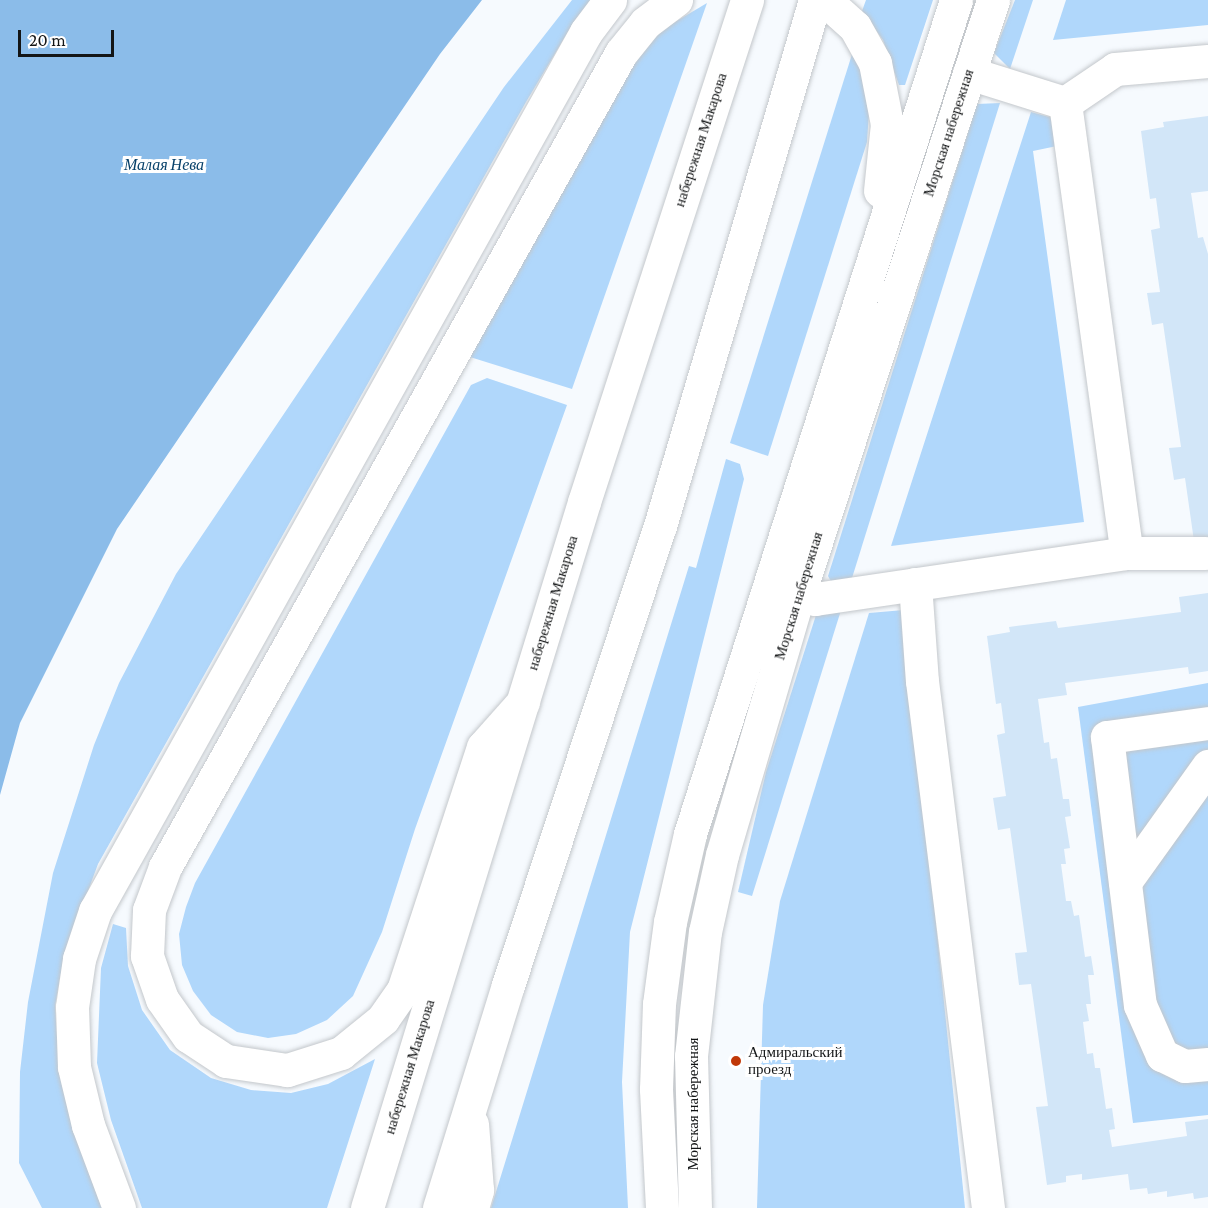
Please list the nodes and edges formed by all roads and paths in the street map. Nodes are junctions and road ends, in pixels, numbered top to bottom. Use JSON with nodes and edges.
{"nodes":[{"id":1,"x":610,"y":0,"type":"edge"},
{"id":2,"x":676,"y":0,"type":"edge"},
{"id":3,"x":747,"y":0,"type":"edge"},
{"id":4,"x":815,"y":0,"type":"edge"},
{"id":5,"x":825,"y":0,"type":"edge"},
{"id":6,"x":956,"y":0,"type":"edge"},
{"id":7,"x":993,"y":0,"type":"edge"},
{"id":8,"x":1208,"y":61,"type":"edge"},
{"id":9,"x":969,"y":73,"type":"junction"},
{"id":10,"x":1065,"y":103,"type":"junction"},
{"id":11,"x":877,"y":244,"type":"junction"},
{"id":12,"x":1127,"y":553,"type":"junction"},
{"id":13,"x":1205,"y":553,"type":"dead end"},
{"id":14,"x":915,"y":584,"type":"junction"},
{"id":15,"x":799,"y":594,"type":"junction"},
{"id":16,"x":523,"y":702,"type":"junction"},
{"id":17,"x":1208,"y":723,"type":"edge"},
{"id":18,"x":1208,"y":766,"type":"edge"},
{"id":19,"x":1125,"y":882,"type":"junction"},
{"id":20,"x":1208,"y":1064,"type":"edge"},
{"id":21,"x":471,"y":1104,"type":"junction"},
{"id":22,"x":119,"y":1208,"type":"edge"},
{"id":23,"x":367,"y":1208,"type":"edge"},
{"id":24,"x":439,"y":1208,"type":"edge"},
{"id":25,"x":472,"y":1208,"type":"edge"},
{"id":26,"x":662,"y":1208,"type":"edge"},
{"id":27,"x":695,"y":1208,"type":"edge"},
{"id":28,"x":988,"y":1208,"type":"edge"}],
"edges":[{"from":1,"to":22,"type":"main road"},
{"from":2,"to":16,"type":"main road"},
{"from":3,"to":16,"type":"main road","name":"набережная Макарова"},
{"from":4,"to":21,"type":"main road"},
{"from":5,"to":11,"type":"main road"},
{"from":6,"to":11,"type":"main road","name":"Морская набережная"},
{"from":7,"to":9,"type":"main road","name":"Морская набережная"},
{"from":8,"to":10,"type":"main road"},
{"from":9,"to":10,"type":"main road"},
{"from":9,"to":15,"type":"main road","name":"Морская набережная"},
{"from":10,"to":12,"type":"main road"},
{"from":11,"to":26,"type":"main road","name":"Морская набережная"},
{"from":12,"to":13,"type":"main road"},
{"from":12,"to":14,"type":"main road"},
{"from":14,"to":15,"type":"main road"},
{"from":14,"to":28,"type":"main road"},
{"from":15,"to":27,"type":"main road","name":"Морская набережная"},
{"from":16,"to":23,"type":"main road","name":"набережная Макарова"},
{"from":17,"to":19,"type":"main road"},
{"from":18,"to":19,"type":"main road"},
{"from":19,"to":20,"type":"main road"},
{"from":21,"to":24,"type":"main road"},
{"from":21,"to":25,"type":"main road"}]}
